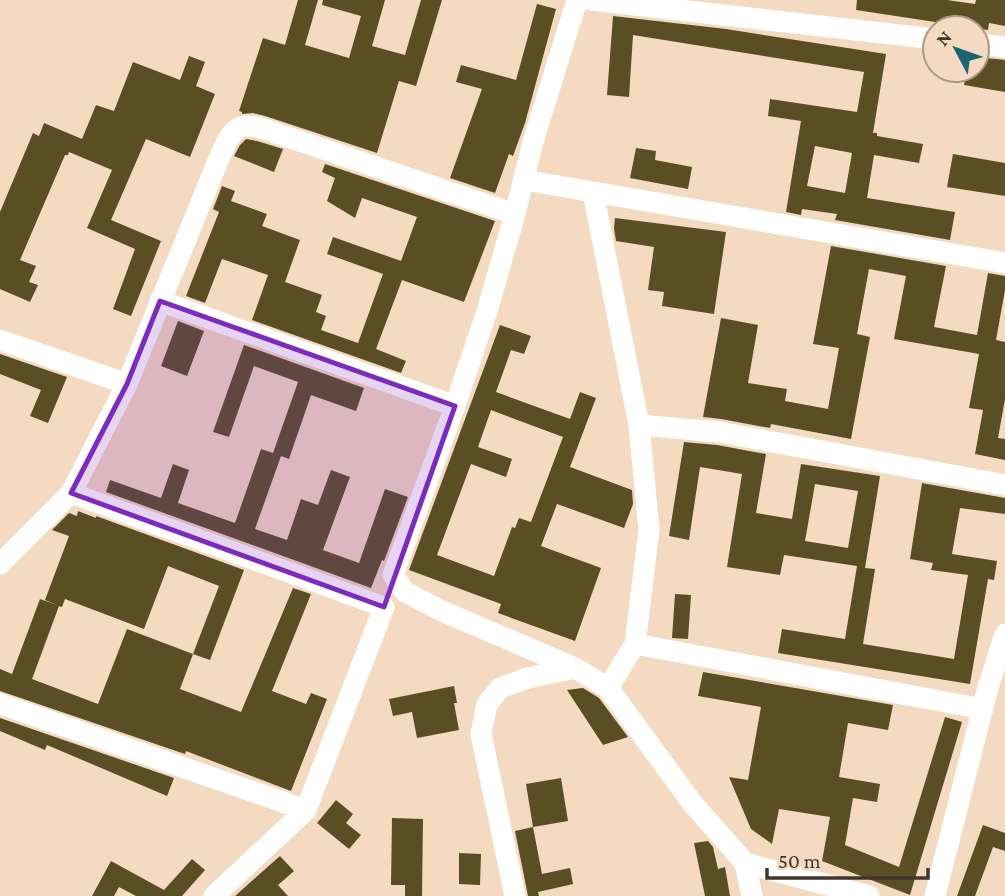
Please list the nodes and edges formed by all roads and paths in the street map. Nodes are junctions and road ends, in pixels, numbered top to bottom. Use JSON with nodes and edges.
{"nodes":[{"id":1,"x":577,"y":0,"type":"edge"},
{"id":2,"x":591,"y":0,"type":"edge"},
{"id":3,"x":921,"y":37,"type":"edge"},
{"id":4,"x":524,"y":180,"type":"junction"},
{"id":5,"x":593,"y":192,"type":"junction"},
{"id":6,"x":515,"y":214,"type":"junction"},
{"id":7,"x":1005,"y":262,"type":"edge"},
{"id":8,"x":160,"y":301,"type":"junction"},
{"id":9,"x":0,"y":340,"type":"edge"},
{"id":10,"x":127,"y":384,"type":"junction"},
{"id":11,"x":455,"y":406,"type":"junction"},
{"id":12,"x":639,"y":425,"type":"junction"},
{"id":13,"x":1005,"y":485,"type":"edge"},
{"id":14,"x":72,"y":493,"type":"junction"},
{"id":15,"x":0,"y":564,"type":"edge"},
{"id":16,"x":393,"y":575,"type":"junction"},
{"id":17,"x":384,"y":607,"type":"junction"},
{"id":18,"x":1005,"y":634,"type":"edge"},
{"id":19,"x":635,"y":644,"type":"junction"},
{"id":20,"x":575,"y":668,"type":"junction"},
{"id":21,"x":608,"y":688,"type":"junction"},
{"id":22,"x":992,"y":699,"type":"edge"},
{"id":23,"x":0,"y":704,"type":"edge"},
{"id":24,"x":306,"y":810,"type":"junction"},
{"id":25,"x":745,"y":863,"type":"junction"},
{"id":26,"x":214,"y":896,"type":"edge"},
{"id":27,"x":515,"y":896,"type":"edge"},
{"id":28,"x":752,"y":896,"type":"edge"},
{"id":29,"x":869,"y":896,"type":"edge"},
{"id":30,"x":935,"y":896,"type":"edge"}],
"edges":[{"from":1,"to":4,"type":"street"},
{"from":2,"to":3,"type":"street"},
{"from":4,"to":5,"type":"street"},
{"from":4,"to":6,"type":"street"},
{"from":5,"to":7,"type":"street"},
{"from":5,"to":12,"type":"street"},
{"from":6,"to":8,"type":"street"},
{"from":6,"to":11,"type":"street"},
{"from":8,"to":10,"type":"street"},
{"from":8,"to":11,"type":"street"},
{"from":9,"to":10,"type":"street"},
{"from":10,"to":14,"type":"street"},
{"from":11,"to":16,"type":"street"},
{"from":12,"to":13,"type":"street"},
{"from":12,"to":19,"type":"street"},
{"from":14,"to":15,"type":"street"},
{"from":14,"to":17,"type":"street"},
{"from":16,"to":17,"type":"street"},
{"from":16,"to":20,"type":"street"},
{"from":17,"to":24,"type":"street"},
{"from":18,"to":22,"type":"street"},
{"from":19,"to":21,"type":"street"},
{"from":19,"to":22,"type":"street"},
{"from":20,"to":21,"type":"street"},
{"from":20,"to":27,"type":"street"},
{"from":21,"to":25,"type":"street"},
{"from":22,"to":30,"type":"street"},
{"from":23,"to":24,"type":"street"},
{"from":24,"to":26,"type":"street"},
{"from":25,"to":28,"type":"street"},
{"from":25,"to":29,"type":"street"}]}
